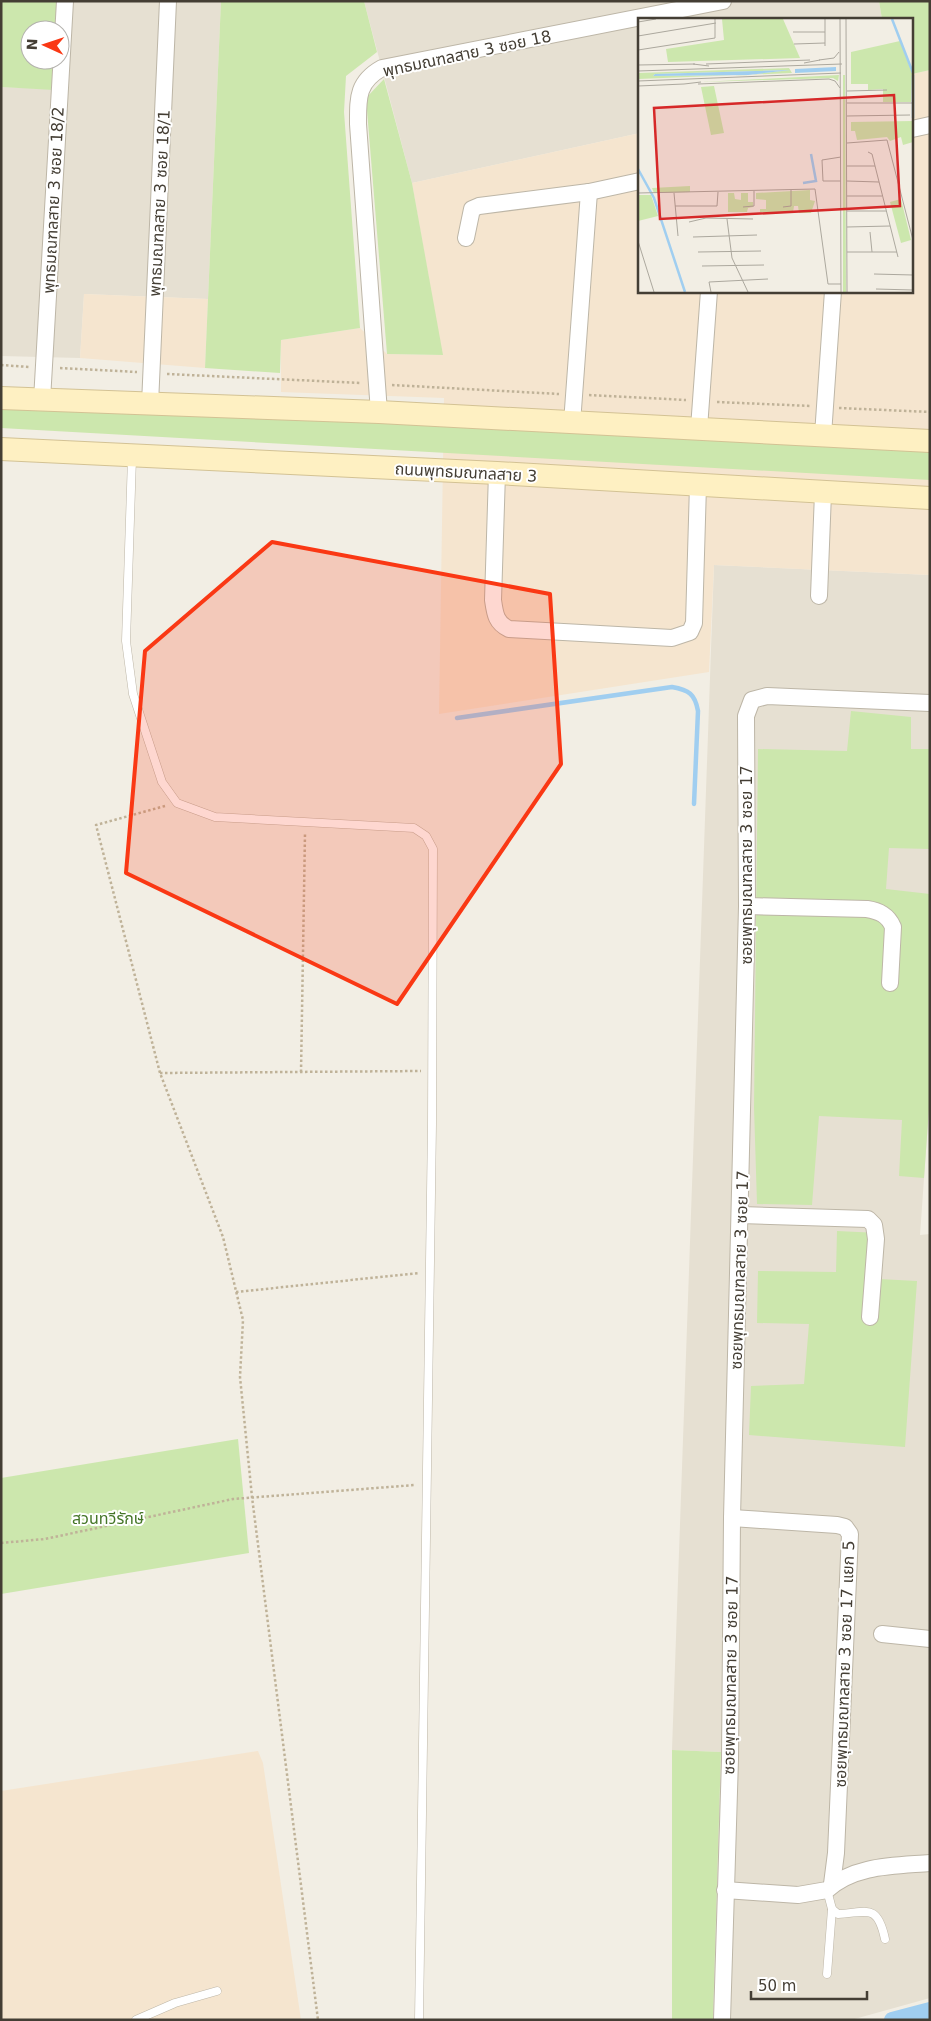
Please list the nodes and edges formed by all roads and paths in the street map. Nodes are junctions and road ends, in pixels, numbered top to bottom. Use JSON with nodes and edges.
{"nodes":[{"id":1,"x":65,"y":1,"type":"edge"},
{"id":2,"x":168,"y":1,"type":"edge"},
{"id":3,"x":723,"y":1,"type":"edge"},
{"id":4,"x":930,"y":125,"type":"edge"},
{"id":5,"x":914,"y":129,"type":"edge"},
{"id":6,"x":638,"y":181,"type":"edge"},
{"id":7,"x":589,"y":192,"type":"junction"},
{"id":8,"x":466,"y":238,"type":"dead end"},
{"id":9,"x":709,"y":292,"type":"edge"},
{"id":10,"x":833,"y":292,"type":"edge"},
{"id":11,"x":1,"y":365,"type":"edge"},
{"id":12,"x":44,"y":368,"type":"junction"},
{"id":13,"x":152,"y":373,"type":"junction"},
{"id":14,"x":376,"y":384,"type":"junction"},
{"id":15,"x":574,"y":394,"type":"junction"},
{"id":16,"x":1,"y":398,"type":"edge"},
{"id":17,"x":42,"y":400,"type":"junction"},
{"id":18,"x":701,"y":401,"type":"junction"},
{"id":19,"x":150,"y":404,"type":"junction"},
{"id":20,"x":825,"y":407,"type":"junction"},
{"id":21,"x":378,"y":412,"type":"junction"},
{"id":22,"x":930,"y":412,"type":"edge"},
{"id":23,"x":572,"y":423,"type":"junction"},
{"id":24,"x":699,"y":428,"type":"junction"},
{"id":25,"x":823,"y":435,"type":"junction"},
{"id":26,"x":930,"y":441,"type":"edge"},
{"id":27,"x":2,"y":449,"type":"edge"},
{"id":28,"x":133,"y":455,"type":"junction"},
{"id":29,"x":497,"y":473,"type":"junction"},
{"id":30,"x":698,"y":485,"type":"junction"},
{"id":31,"x":823,"y":492,"type":"junction"},
{"id":32,"x":930,"y":498,"type":"edge"},
{"id":33,"x":819,"y":596,"type":"dead end"},
{"id":34,"x":930,"y":703,"type":"edge"},
{"id":35,"x":177,"y":803,"type":"junction"},
{"id":36,"x":305,"y":822,"type":"junction"},
{"id":37,"x":747,"y":906,"type":"junction"},
{"id":38,"x":890,"y":983,"type":"dead end"},
{"id":39,"x":432,"y":1071,"type":"junction"},
{"id":40,"x":302,"y":1072,"type":"junction"},
{"id":41,"x":160,"y":1073,"type":"junction"},
{"id":42,"x":740,"y":1215,"type":"junction"},
{"id":43,"x":429,"y":1272,"type":"junction"},
{"id":44,"x":236,"y":1292,"type":"junction"},
{"id":45,"x":870,"y":1317,"type":"dead end"},
{"id":46,"x":425,"y":1484,"type":"junction"},
{"id":47,"x":252,"y":1497,"type":"junction"},
{"id":48,"x":732,"y":1518,"type":"junction"},
{"id":49,"x":1,"y":1542,"type":"edge"},
{"id":50,"x":882,"y":1634,"type":"dead end"},
{"id":51,"x":930,"y":1639,"type":"edge"},
{"id":52,"x":930,"y":1863,"type":"edge"},
{"id":53,"x":829,"y":1887,"type":"junction"},
{"id":54,"x":725,"y":1890,"type":"junction"},
{"id":55,"x":832,"y":1910,"type":"junction"},
{"id":56,"x":884,"y":1938,"type":"dead end"},
{"id":57,"x":827,"y":1974,"type":"dead end"},
{"id":58,"x":217,"y":1992,"type":"dead end"},
{"id":59,"x":136,"y":2020,"type":"edge"},
{"id":60,"x":318,"y":2020,"type":"edge"},
{"id":61,"x":419,"y":2020,"type":"edge"},
{"id":62,"x":722,"y":2020,"type":"edge"}],
"edges":[{"from":1,"to":12,"type":"street","name":"พุทธมณฑลสาย 3 ซอย 18/2"},
{"from":2,"to":13,"type":"street","name":"พุทธมณฑลสาย 3 ซอย 18/1"},
{"from":3,"to":14,"type":"street","name":"พุทธมณฑลสาย 3 ซอย 18"},
{"from":4,"to":5,"type":"street"},
{"from":6,"to":7,"type":"street"},
{"from":7,"to":8,"type":"street"},
{"from":7,"to":15,"type":"street"},
{"from":9,"to":18,"type":"street"},
{"from":10,"to":20,"type":"street"},
{"from":11,"to":12,"type":"path"},
{"from":12,"to":13,"type":"path"},
{"from":12,"to":17,"type":"street","name":"พุทธมณฑลสาย 3 ซอย 18/2"},
{"from":13,"to":14,"type":"path"},
{"from":13,"to":19,"type":"street","name":"พุทธมณฑลสาย 3 ซอย 18/1"},
{"from":14,"to":15,"type":"path"},
{"from":14,"to":21,"type":"street","name":"พุทธมณฑลสาย 3 ซอย 18"},
{"from":15,"to":18,"type":"path"},
{"from":15,"to":23,"type":"street"},
{"from":16,"to":17,"type":"main road"},
{"from":17,"to":19,"type":"main road"},
{"from":18,"to":20,"type":"path"},
{"from":18,"to":24,"type":"street"},
{"from":19,"to":21,"type":"main road"},
{"from":20,"to":22,"type":"path"},
{"from":20,"to":25,"type":"street"},
{"from":21,"to":23,"type":"main road"},
{"from":23,"to":24,"type":"main road"},
{"from":24,"to":25,"type":"main road"},
{"from":25,"to":26,"type":"main road"},
{"from":27,"to":28,"type":"main road","name":"ถนนพุทธมณฑลสาย 3"},
{"from":28,"to":29,"type":"main road","name":"ถนนพุทธมณฑลสาย 3"},
{"from":28,"to":35,"type":"lane"},
{"from":29,"to":30,"type":"main road","name":"ถนนพุทธมณฑลสาย 3"},
{"from":29,"to":30,"type":"street"},
{"from":30,"to":31,"type":"main road","name":"ถนนพุทธมณฑลสาย 3"},
{"from":31,"to":32,"type":"main road","name":"ถนนพุทธมณฑลสาย 3"},
{"from":31,"to":33,"type":"street"},
{"from":34,"to":37,"type":"street","name":"ซอยพุทธมณฑลสาย 3 ซอย 17"},
{"from":35,"to":36,"type":"lane"},
{"from":35,"to":41,"type":"path"},
{"from":36,"to":39,"type":"lane"},
{"from":36,"to":40,"type":"path"},
{"from":37,"to":38,"type":"street"},
{"from":37,"to":42,"type":"street","name":"ซอยพุทธมณฑลสาย 3 ซอย 17"},
{"from":39,"to":40,"type":"path"},
{"from":39,"to":43,"type":"lane"},
{"from":40,"to":41,"type":"path"},
{"from":41,"to":44,"type":"path"},
{"from":42,"to":45,"type":"street"},
{"from":42,"to":48,"type":"street","name":"ซอยพุทธมณฑลสาย 3 ซอย 17"},
{"from":43,"to":44,"type":"path"},
{"from":43,"to":46,"type":"lane"},
{"from":44,"to":47,"type":"path"},
{"from":46,"to":47,"type":"path"},
{"from":46,"to":61,"type":"lane"},
{"from":47,"to":49,"type":"path"},
{"from":47,"to":60,"type":"path"},
{"from":48,"to":53,"type":"street","name":"ซอยพุทธมณฑลสาย 3 ซอย 17 แยก 5"},
{"from":48,"to":54,"type":"street","name":"ซอยพุทธมณฑลสาย 3 ซอย 17"},
{"from":50,"to":51,"type":"street"},
{"from":52,"to":53,"type":"street"},
{"from":53,"to":54,"type":"street"},
{"from":53,"to":55,"type":"lane"},
{"from":54,"to":62,"type":"street","name":"ซอยพุทธมณฑลสาย 3 ซอย 17"},
{"from":55,"to":56,"type":"lane"},
{"from":55,"to":57,"type":"lane"},
{"from":58,"to":59,"type":"lane"}]}
